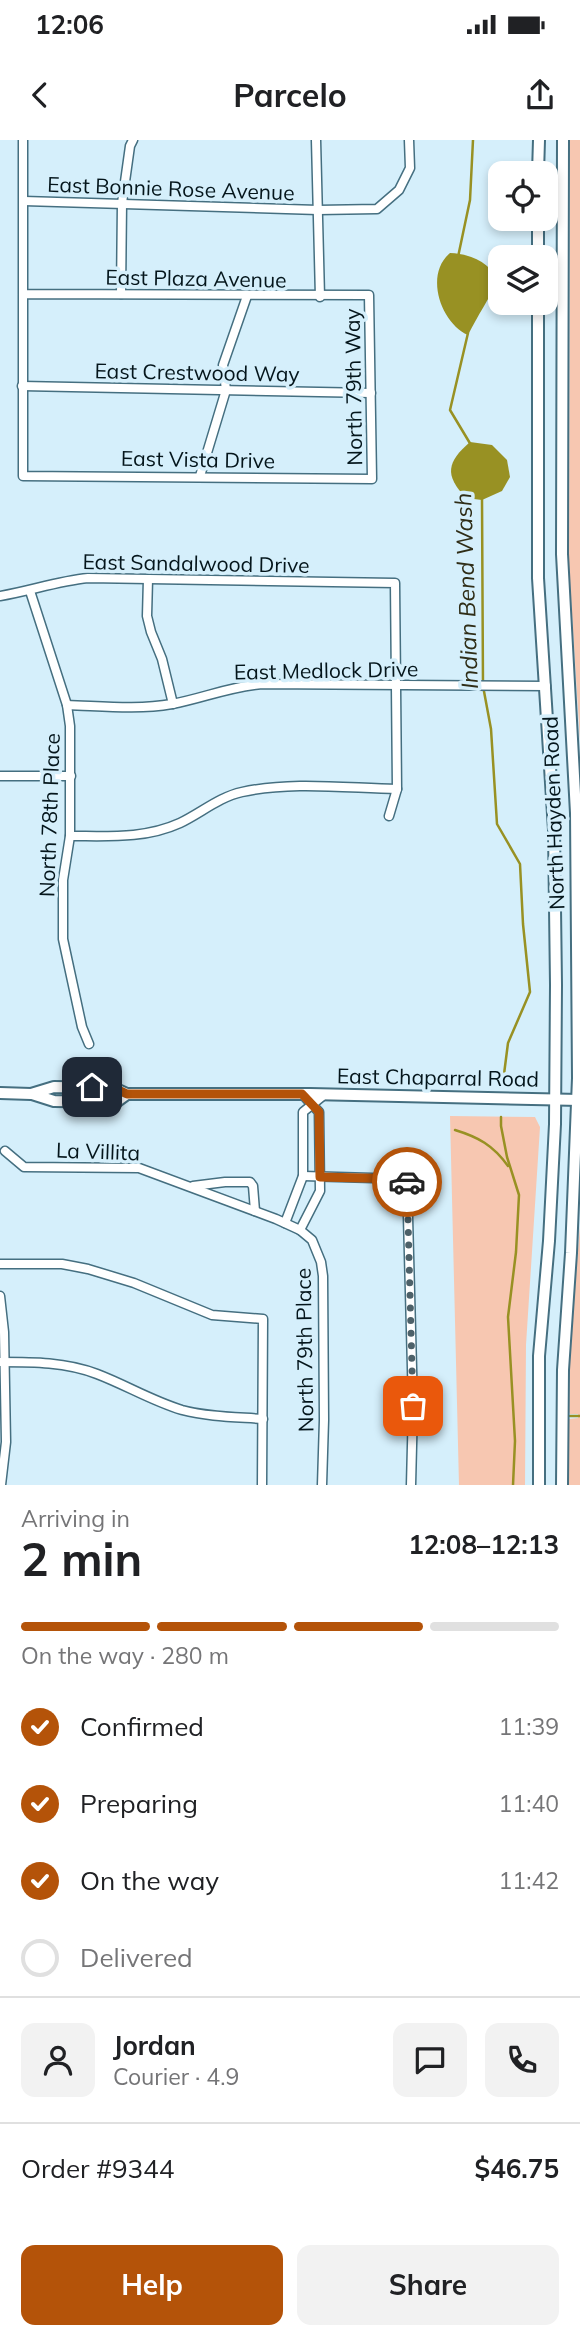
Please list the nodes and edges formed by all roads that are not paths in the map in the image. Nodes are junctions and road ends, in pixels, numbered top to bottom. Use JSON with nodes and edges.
{"nodes":[{"id":1,"x":23,"y":140,"type":"edge"},
{"id":2,"x":133,"y":140,"type":"edge"},
{"id":3,"x":316,"y":140,"type":"edge"},
{"id":4,"x":410,"y":140,"type":"edge"},
{"id":5,"x":538,"y":140,"type":"edge"},
{"id":6,"x":563,"y":140,"type":"edge"},
{"id":7,"x":538,"y":161,"type":"edge"},
{"id":8,"x":24,"y":201,"type":"junction"},
{"id":9,"x":122,"y":202,"type":"junction"},
{"id":10,"x":317,"y":210,"type":"junction"},
{"id":11,"x":23,"y":294,"type":"junction"},
{"id":12,"x":121,"y":294,"type":"junction"},
{"id":13,"x":369,"y":295,"type":"joint"},
{"id":14,"x":247,"y":296,"type":"junction"},
{"id":15,"x":320,"y":297,"type":"junction"},
{"id":16,"x":538,"y":315,"type":"edge"},
{"id":17,"x":22,"y":386,"type":"junction"},
{"id":18,"x":226,"y":390,"type":"junction"},
{"id":19,"x":371,"y":393,"type":"junction"},
{"id":20,"x":200,"y":476,"type":"junction"},
{"id":21,"x":372,"y":479,"type":"joint"},
{"id":22,"x":148,"y":579,"type":"junction"},
{"id":23,"x":30,"y":591,"type":"junction"},
{"id":24,"x":0,"y":596,"type":"edge"},
{"id":25,"x":397,"y":686,"type":"junction"},
{"id":26,"x":546,"y":686,"type":"junction"},
{"id":27,"x":173,"y":704,"type":"junction"},
{"id":28,"x":67,"y":705,"type":"junction"},
{"id":29,"x":0,"y":776,"type":"edge"},
{"id":30,"x":71,"y":776,"type":"junction"},
{"id":31,"x":397,"y":789,"type":"junction"},
{"id":32,"x":389,"y":816,"type":"dead end"},
{"id":33,"x":70,"y":836,"type":"junction"},
{"id":34,"x":89,"y":1044,"type":"dead end"},
{"id":35,"x":0,"y":1093,"type":"edge"},
{"id":36,"x":302,"y":1094,"type":"junction"},
{"id":37,"x":324,"y":1095,"type":"junction"},
{"id":38,"x":555,"y":1099,"type":"junction"},
{"id":39,"x":579,"y":1100,"type":"edge"},
{"id":40,"x":312,"y":1104,"type":"junction"},
{"id":41,"x":303,"y":1146,"type":"junction"},
{"id":42,"x":320,"y":1147,"type":"junction"},
{"id":43,"x":5,"y":1151,"type":"dead end"},
{"id":44,"x":303,"y":1176,"type":"junction"},
{"id":45,"x":320,"y":1177,"type":"junction"},
{"id":46,"x":192,"y":1186,"type":"junction"},
{"id":47,"x":256,"y":1211,"type":"junction"},
{"id":48,"x":285,"y":1223,"type":"junction"},
{"id":49,"x":300,"y":1230,"type":"junction"},
{"id":50,"x":0,"y":1264,"type":"edge"},
{"id":51,"x":0,"y":1296,"type":"edge"},
{"id":52,"x":2,"y":1362,"type":"edge"},
{"id":53,"x":263,"y":1419,"type":"junction"},
{"id":54,"x":2,"y":1461,"type":"edge"},
{"id":55,"x":1,"y":1485,"type":"edge"},
{"id":56,"x":262,"y":1485,"type":"edge"},
{"id":57,"x":322,"y":1485,"type":"edge"},
{"id":58,"x":411,"y":1485,"type":"edge"},
{"id":59,"x":539,"y":1485,"type":"edge"},
{"id":60,"x":562,"y":1485,"type":"edge"}],
"edges":[{"from":1,"to":8,"type":"street"},
{"from":2,"to":9,"type":"street"},
{"from":3,"to":10,"type":"street"},
{"from":4,"to":10,"type":"street"},
{"from":5,"to":7,"type":"main road"},
{"from":6,"to":39,"type":"main road","name":"North Hayden Road"},
{"from":8,"to":9,"type":"street","name":"East Bonnie Rose Avenue"},
{"from":8,"to":11,"type":"street"},
{"from":9,"to":10,"type":"street","name":"East Bonnie Rose Avenue"},
{"from":9,"to":12,"type":"street"},
{"from":10,"to":15,"type":"street"},
{"from":11,"to":12,"type":"street","name":"East Plaza Avenue"},
{"from":11,"to":17,"type":"street"},
{"from":12,"to":14,"type":"street","name":"East Plaza Avenue"},
{"from":13,"to":15,"type":"street","name":"East Plaza Avenue"},
{"from":13,"to":19,"type":"street","name":"North 79th Way"},
{"from":14,"to":15,"type":"street","name":"East Plaza Avenue"},
{"from":14,"to":18,"type":"street"},
{"from":16,"to":26,"type":"main road","name":"North Hayden Road"},
{"from":17,"to":18,"type":"street","name":"East Crestwood Way"},
{"from":17,"to":20,"type":"street","name":"East Vista Drive"},
{"from":18,"to":19,"type":"street","name":"East Crestwood Way"},
{"from":18,"to":20,"type":"street"},
{"from":19,"to":21,"type":"street","name":"North 79th Way"},
{"from":20,"to":21,"type":"street","name":"East Vista Drive"},
{"from":22,"to":23,"type":"street","name":"East Sandalwood Drive"},
{"from":22,"to":25,"type":"street","name":"East Sandalwood Drive"},
{"from":22,"to":27,"type":"street"},
{"from":23,"to":24,"type":"street","name":"East Sandalwood Drive"},
{"from":23,"to":28,"type":"street","name":"North 78th Place"},
{"from":25,"to":26,"type":"street","name":"East Medlock Drive"},
{"from":25,"to":27,"type":"street","name":"East Medlock Drive"},
{"from":25,"to":31,"type":"street"},
{"from":26,"to":38,"type":"main road","name":"North Hayden Road"},
{"from":27,"to":28,"type":"street","name":"East Medlock Drive"},
{"from":28,"to":30,"type":"street","name":"North 78th Place"},
{"from":29,"to":30,"type":"street"},
{"from":30,"to":33,"type":"street","name":"North 78th Place"},
{"from":31,"to":32,"type":"street"},
{"from":31,"to":33,"type":"street"},
{"from":33,"to":34,"type":"street","name":"North 78th Place"},
{"from":35,"to":36,"type":"main road","name":"East Chaparral Road"},
{"from":36,"to":37,"type":"main road","name":"East Chaparral Road"},
{"from":36,"to":40,"type":"street"},
{"from":37,"to":38,"type":"main road","name":"East Chaparral Road"},
{"from":37,"to":40,"type":"street"},
{"from":38,"to":39,"type":"main road","name":"East Chaparral Road"},
{"from":38,"to":59,"type":"main road","name":"North Hayden Road"},
{"from":39,"to":60,"type":"main road","name":"North Hayden Road"},
{"from":40,"to":41,"type":"street"},
{"from":40,"to":42,"type":"street"},
{"from":41,"to":42,"type":"street"},
{"from":41,"to":44,"type":"street"},
{"from":42,"to":45,"type":"street"},
{"from":43,"to":46,"type":"street","name":"La Villita"},
{"from":44,"to":45,"type":"street"},
{"from":44,"to":48,"type":"street"},
{"from":45,"to":49,"type":"street"},
{"from":45,"to":58,"type":"street"},
{"from":46,"to":47,"type":"street","name":"La Villita"},
{"from":46,"to":47,"type":"street","name":"La Villita"},
{"from":47,"to":48,"type":"street","name":"La Villita"},
{"from":48,"to":49,"type":"street","name":"La Villita"},
{"from":49,"to":57,"type":"street","name":"North 79th Place"},
{"from":50,"to":53,"type":"street"},
{"from":51,"to":52,"type":"street"},
{"from":52,"to":53,"type":"street"},
{"from":52,"to":54,"type":"street"},
{"from":53,"to":56,"type":"street"},
{"from":54,"to":55,"type":"street"}]}
